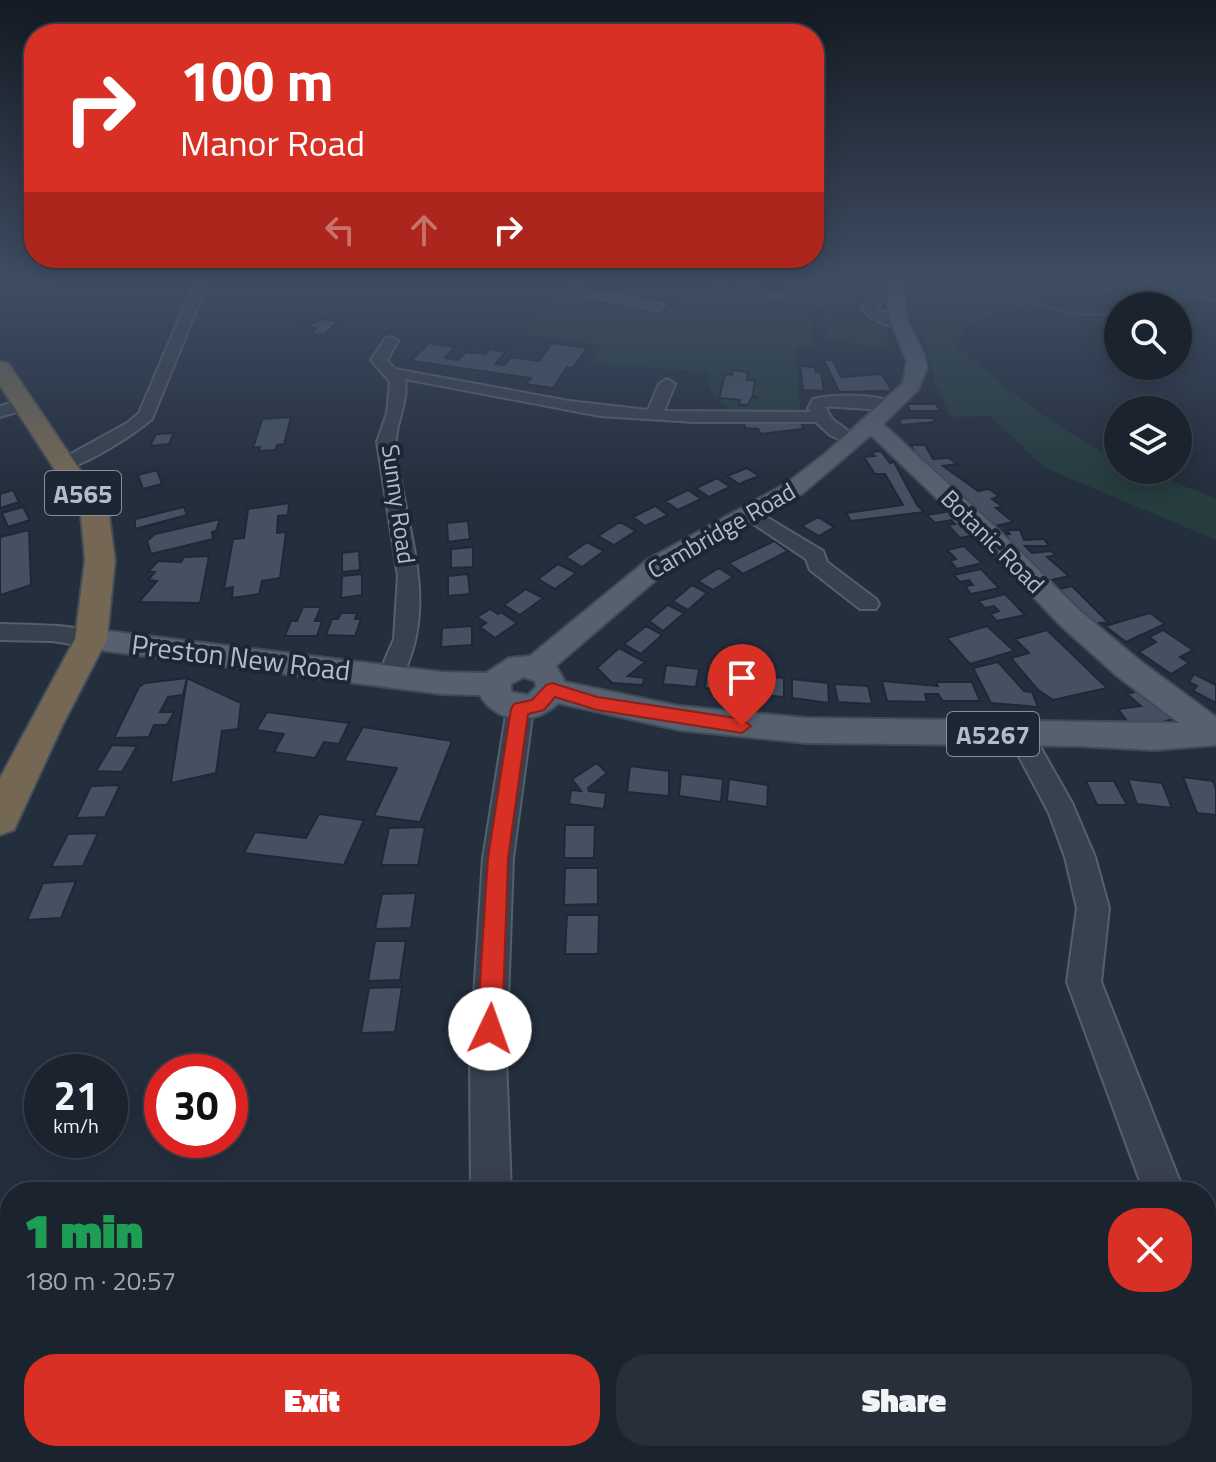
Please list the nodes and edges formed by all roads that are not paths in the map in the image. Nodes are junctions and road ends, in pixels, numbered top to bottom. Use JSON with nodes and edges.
{"nodes":[{"id":1,"x":174,"y":347,"type":"edge"},
{"id":2,"x":387,"y":347,"type":"edge"},
{"id":3,"x":913,"y":347,"type":"edge"},
{"id":4,"x":0,"y":368,"type":"edge"},
{"id":5,"x":393,"y":373,"type":"junction"},
{"id":6,"x":667,"y":384,"type":"dead end"},
{"id":7,"x":12,"y":408,"type":"edge"},
{"id":8,"x":655,"y":413,"type":"junction"},
{"id":9,"x":820,"y":417,"type":"junction"},
{"id":10,"x":871,"y":423,"type":"junction"},
{"id":11,"x":66,"y":464,"type":"junction"},
{"id":12,"x":750,"y":513,"type":"junction"},
{"id":13,"x":868,"y":604,"type":"dead end"},
{"id":14,"x":0,"y":632,"type":"edge"},
{"id":15,"x":91,"y":639,"type":"junction"},
{"id":16,"x":390,"y":676,"type":"junction"},
{"id":17,"x":544,"y":678,"type":"junction"},
{"id":18,"x":495,"y":684,"type":"junction"},
{"id":19,"x":520,"y":709,"type":"junction"},
{"id":20,"x":1214,"y":733,"type":"edge"},
{"id":21,"x":1020,"y":734,"type":"junction"},
{"id":22,"x":0,"y":818,"type":"edge"},
{"id":23,"x":491,"y":1182,"type":"edge"},
{"id":24,"x":1160,"y":1182,"type":"edge"}],
"edges":[{"from":1,"to":11,"type":"street"},
{"from":2,"to":5,"type":"street","name":"Sunny Road"},
{"from":3,"to":10,"type":"main road"},
{"from":4,"to":7,"type":"highway","name":"Preston New Road","number":"A565"},
{"from":5,"to":8,"type":"street"},
{"from":5,"to":16,"type":"street","name":"Sunny Road"},
{"from":6,"to":8,"type":"street"},
{"from":7,"to":11,"type":"highway","name":"Preston New Road","number":"A565"},
{"from":8,"to":9,"type":"street"},
{"from":9,"to":10,"type":"street"},
{"from":9,"to":10,"type":"street"},
{"from":10,"to":12,"type":"main road","name":"Cambridge Road"},
{"from":10,"to":20,"type":"main road","name":"Botanic Road"},
{"from":11,"to":15,"type":"highway","name":"Preston New Road","number":"A565"},
{"from":12,"to":13,"type":"street"},
{"from":12,"to":17,"type":"main road","name":"Cambridge Road"},
{"from":14,"to":15,"type":"street"},
{"from":15,"to":16,"type":"main road","name":"Preston New Road"},
{"from":15,"to":22,"type":"highway","name":"Preston New Road","number":"A565"},
{"from":16,"to":18,"type":"main road"},
{"from":17,"to":18,"type":"main road"},
{"from":17,"to":19,"type":"main road"},
{"from":17,"to":21,"type":"main road","number":"A5267"},
{"from":18,"to":19,"type":"main road"},
{"from":19,"to":23,"type":"street"},
{"from":20,"to":21,"type":"main road","number":"A5267"},
{"from":21,"to":24,"type":"street"}]}
